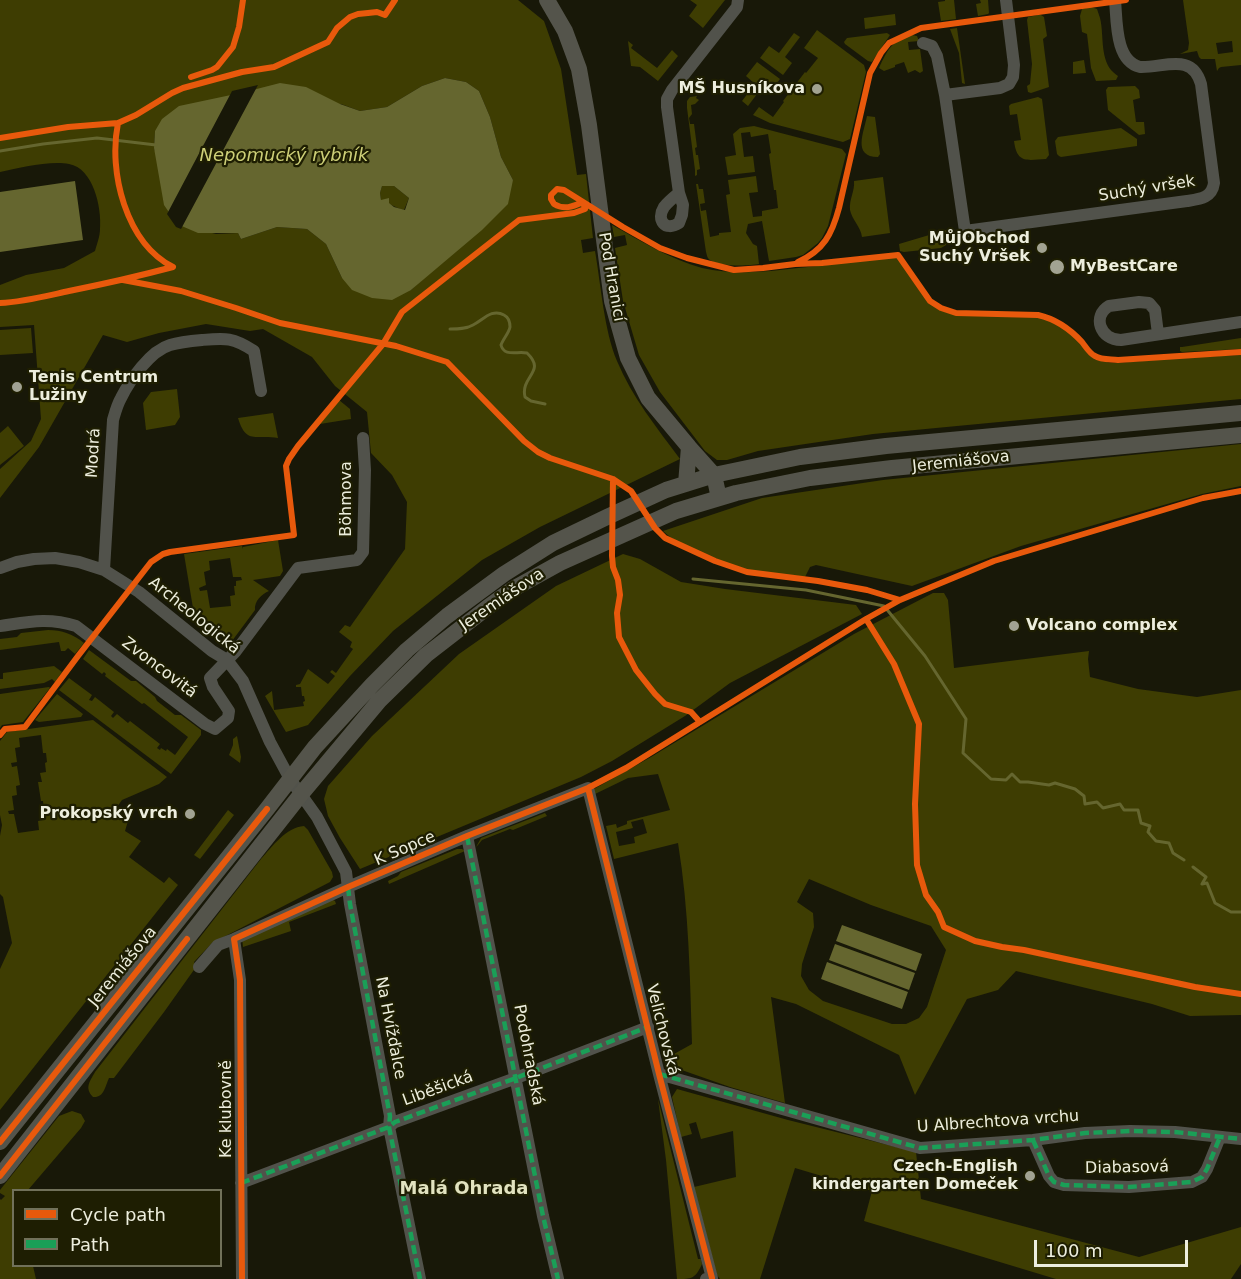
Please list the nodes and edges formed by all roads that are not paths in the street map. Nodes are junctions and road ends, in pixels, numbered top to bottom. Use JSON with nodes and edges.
{"nodes":[{"id":1,"x":548,"y":0,"type":"edge"},
{"id":2,"x":738,"y":0,"type":"edge"},
{"id":3,"x":1006,"y":0,"type":"edge"},
{"id":4,"x":1115,"y":0,"type":"edge"},
{"id":5,"x":923,"y":43,"type":"dead end"},
{"id":6,"x":945,"y":94,"type":"junction"},
{"id":7,"x":679,"y":193,"type":"dead end"},
{"id":8,"x":1241,"y":322,"type":"edge"},
{"id":9,"x":1158,"y":334,"type":"junction"},
{"id":10,"x":261,"y":391,"type":"dead end"},
{"id":11,"x":1241,"y":413,"type":"edge"},
{"id":12,"x":1241,"y":435,"type":"edge"},
{"id":13,"x":363,"y":438,"type":"dead end"},
{"id":14,"x":689,"y":447,"type":"junction"},
{"id":15,"x":714,"y":475,"type":"junction"},
{"id":16,"x":686,"y":484,"type":"junction"},
{"id":17,"x":719,"y":498,"type":"junction"},
{"id":18,"x":0,"y":567,"type":"edge"},
{"id":19,"x":104,"y":570,"type":"junction"},
{"id":20,"x":0,"y":626,"type":"edge"},
{"id":21,"x":226,"y":660,"type":"junction"},
{"id":22,"x":290,"y":779,"type":"junction"},
{"id":23,"x":588,"y":788,"type":"joint"},
{"id":24,"x":302,"y":794,"type":"junction"},
{"id":25,"x":467,"y":836,"type":"junction"},
{"id":26,"x":348,"y":887,"type":"junction"},
{"id":27,"x":234,"y":939,"type":"junction"},
{"id":28,"x":199,"y":967,"type":"dead end"},
{"id":29,"x":648,"y":1028,"type":"junction"},
{"id":30,"x":659,"y":1074,"type":"junction"},
{"id":31,"x":516,"y":1078,"type":"junction"},
{"id":32,"x":389,"y":1126,"type":"junction"},
{"id":33,"x":1220,"y":1137,"type":"junction"},
{"id":34,"x":1241,"y":1139,"type":"edge"},
{"id":35,"x":1033,"y":1140,"type":"junction"},
{"id":36,"x":0,"y":1142,"type":"edge"},
{"id":37,"x":0,"y":1176,"type":"edge"},
{"id":38,"x":241,"y":1183,"type":"junction"},
{"id":39,"x":709,"y":1278,"type":"edge"},
{"id":40,"x":242,"y":1279,"type":"edge"},
{"id":41,"x":420,"y":1279,"type":"edge"},
{"id":42,"x":558,"y":1279,"type":"edge"}],
"edges":[{"from":1,"to":14,"type":"main road","name":"Pod Hranicí"},
{"from":2,"to":7,"type":"street"},
{"from":3,"to":6,"type":"street"},
{"from":4,"to":6,"type":"street","name":"Suchý vršek"},
{"from":5,"to":6,"type":"street","name":"Suchý vršek"},
{"from":8,"to":9,"type":"street"},
{"from":9,"to":9,"type":"street"},
{"from":10,"to":19,"type":"street","name":"Modrá"},
{"from":11,"to":15,"type":"main road","name":"Jeremiášova"},
{"from":12,"to":17,"type":"main road","name":"Jeremiášova"},
{"from":13,"to":21,"type":"street","name":"Böhmova"},
{"from":14,"to":15,"type":"main road","name":"Pod Hranicí"},
{"from":14,"to":16,"type":"main road"},
{"from":15,"to":16,"type":"main road","name":"Jeremiášova"},
{"from":15,"to":17,"type":"main road","name":"Pod Hranicí"},
{"from":16,"to":22,"type":"main road","name":"Jeremiášova"},
{"from":17,"to":24,"type":"main road","name":"Jeremiášova"},
{"from":18,"to":19,"type":"street","name":"Archeologická"},
{"from":19,"to":21,"type":"street","name":"Archeologická"},
{"from":20,"to":21,"type":"street","name":"Zvoncovitá"},
{"from":21,"to":22,"type":"street","name":"Archeologická"},
{"from":22,"to":24,"type":"street","name":"Archeologická"},
{"from":22,"to":36,"type":"main road","name":"Jeremiášova"},
{"from":23,"to":25,"type":"street","name":"K Sopce"},
{"from":23,"to":29,"type":"street","name":"Velichovská"},
{"from":24,"to":26,"type":"street","name":"Na Hvížďalce"},
{"from":24,"to":37,"type":"main road","name":"Jeremiášova"},
{"from":25,"to":26,"type":"street","name":"K Sopce"},
{"from":25,"to":31,"type":"street","name":"Podohradská"},
{"from":26,"to":27,"type":"street","name":"K Sopce"},
{"from":26,"to":32,"type":"street","name":"Na Hvížďalce"},
{"from":27,"to":28,"type":"street","name":"K Sopce"},
{"from":27,"to":38,"type":"street","name":"Ke klubovně"},
{"from":29,"to":30,"type":"street","name":"Velichovská"},
{"from":29,"to":31,"type":"street","name":"Liběšická"},
{"from":30,"to":35,"type":"street","name":"U Albrechtova vrchu"},
{"from":30,"to":39,"type":"street","name":"Velichovská"},
{"from":31,"to":32,"type":"street","name":"Liběšická"},
{"from":31,"to":42,"type":"street","name":"Podohradská"},
{"from":32,"to":38,"type":"street","name":"Liběšická"},
{"from":32,"to":41,"type":"street","name":"Na Hvížďalce"},
{"from":33,"to":34,"type":"street","name":"U Albrechtova vrchu"},
{"from":33,"to":35,"type":"street","name":"U Albrechtova vrchu"},
{"from":33,"to":35,"type":"street","name":"Diabasová"},
{"from":38,"to":40,"type":"street","name":"Ke klubovně"}]}
